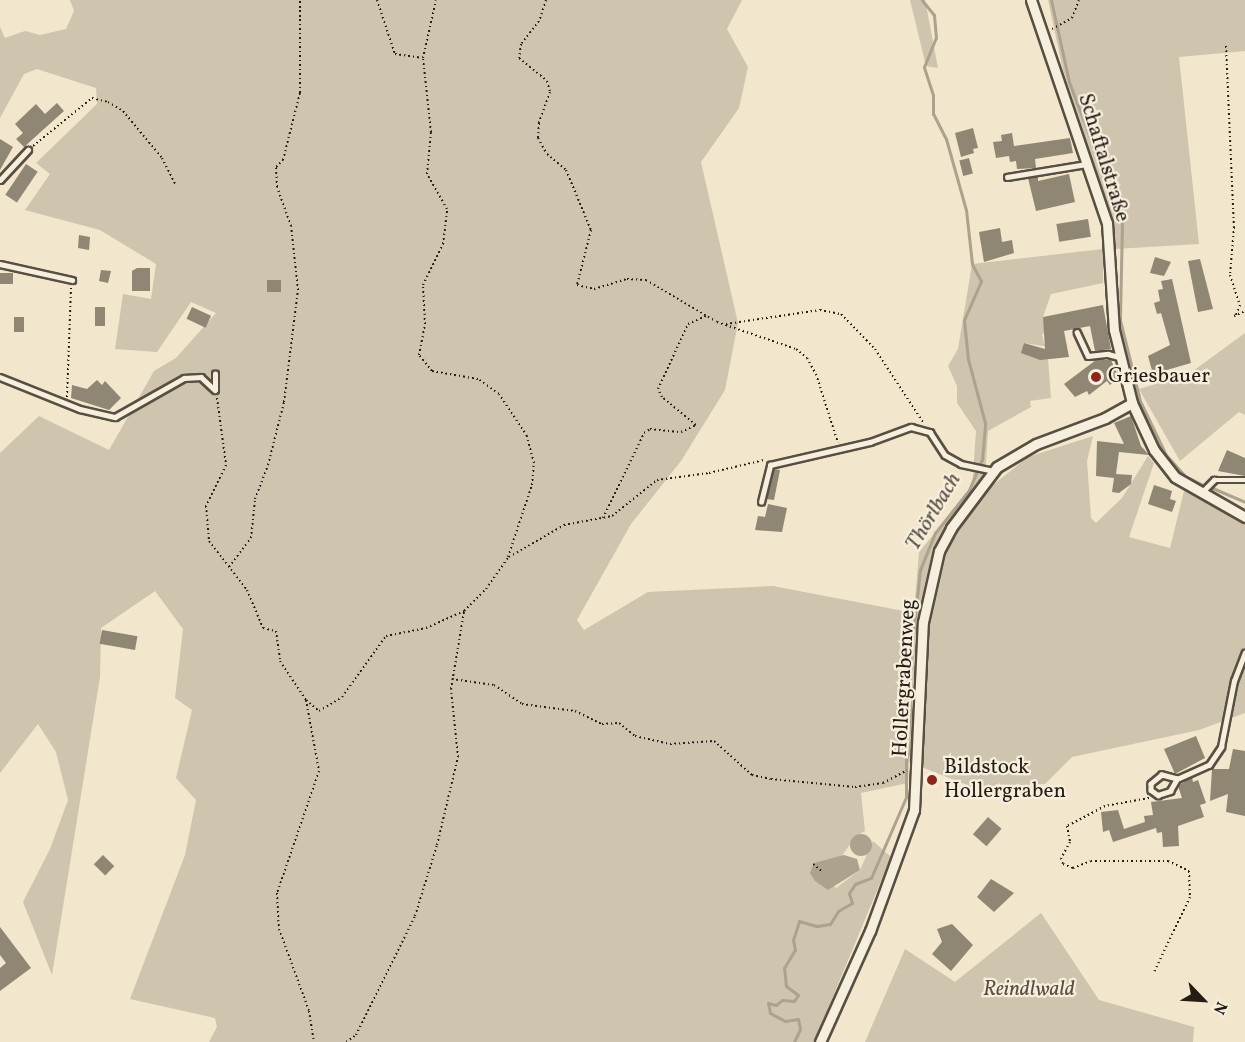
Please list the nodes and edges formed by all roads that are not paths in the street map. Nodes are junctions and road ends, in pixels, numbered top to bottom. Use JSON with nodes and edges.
{"nodes":[{"id":1,"x":1031,"y":0,"type":"edge"},
{"id":2,"x":28,"y":150,"type":"road end"},
{"id":3,"x":1089,"y":163,"type":"junction"},
{"id":4,"x":1007,"y":177,"type":"dead end"},
{"id":5,"x":0,"y":180,"type":"edge"},
{"id":6,"x":0,"y":264,"type":"edge"},
{"id":7,"x":72,"y":280,"type":"road end"},
{"id":8,"x":1077,"y":332,"type":"dead end"},
{"id":9,"x":1119,"y":357,"type":"junction"},
{"id":10,"x":215,"y":374,"type":"dead end"},
{"id":11,"x":0,"y":377,"type":"edge"},
{"id":12,"x":1132,"y":403,"type":"junction"},
{"id":13,"x":994,"y":471,"type":"junction"},
{"id":14,"x":1245,"y":480,"type":"edge"},
{"id":15,"x":1202,"y":492,"type":"junction"},
{"id":16,"x":761,"y":502,"type":"dead end"},
{"id":17,"x":1245,"y":517,"type":"edge"},
{"id":18,"x":1245,"y":652,"type":"edge"},
{"id":19,"x":1177,"y":779,"type":"junction"},
{"id":20,"x":820,"y":1042,"type":"edge"}],
"edges":[{"from":1,"to":3,"type":"street","name":"Schaftalstraße"},
{"from":2,"to":5,"type":"lane"},
{"from":3,"to":4,"type":"lane"},
{"from":3,"to":9,"type":"street","name":"Schaftalstraße"},
{"from":6,"to":7,"type":"lane"},
{"from":8,"to":9,"type":"lane"},
{"from":9,"to":12,"type":"street","name":"Schaftalstraße"},
{"from":10,"to":11,"type":"lane"},
{"from":12,"to":13,"type":"street","name":"Hollergrabenweg"},
{"from":12,"to":15,"type":"street","name":"Schaftalstraße"},
{"from":13,"to":16,"type":"lane"},
{"from":13,"to":20,"type":"street","name":"Hollergrabenweg"},
{"from":14,"to":15,"type":"lane"},
{"from":15,"to":17,"type":"street","name":"Schaftalstraße"},
{"from":18,"to":19,"type":"lane"},
{"from":19,"to":19,"type":"lane"}]}
